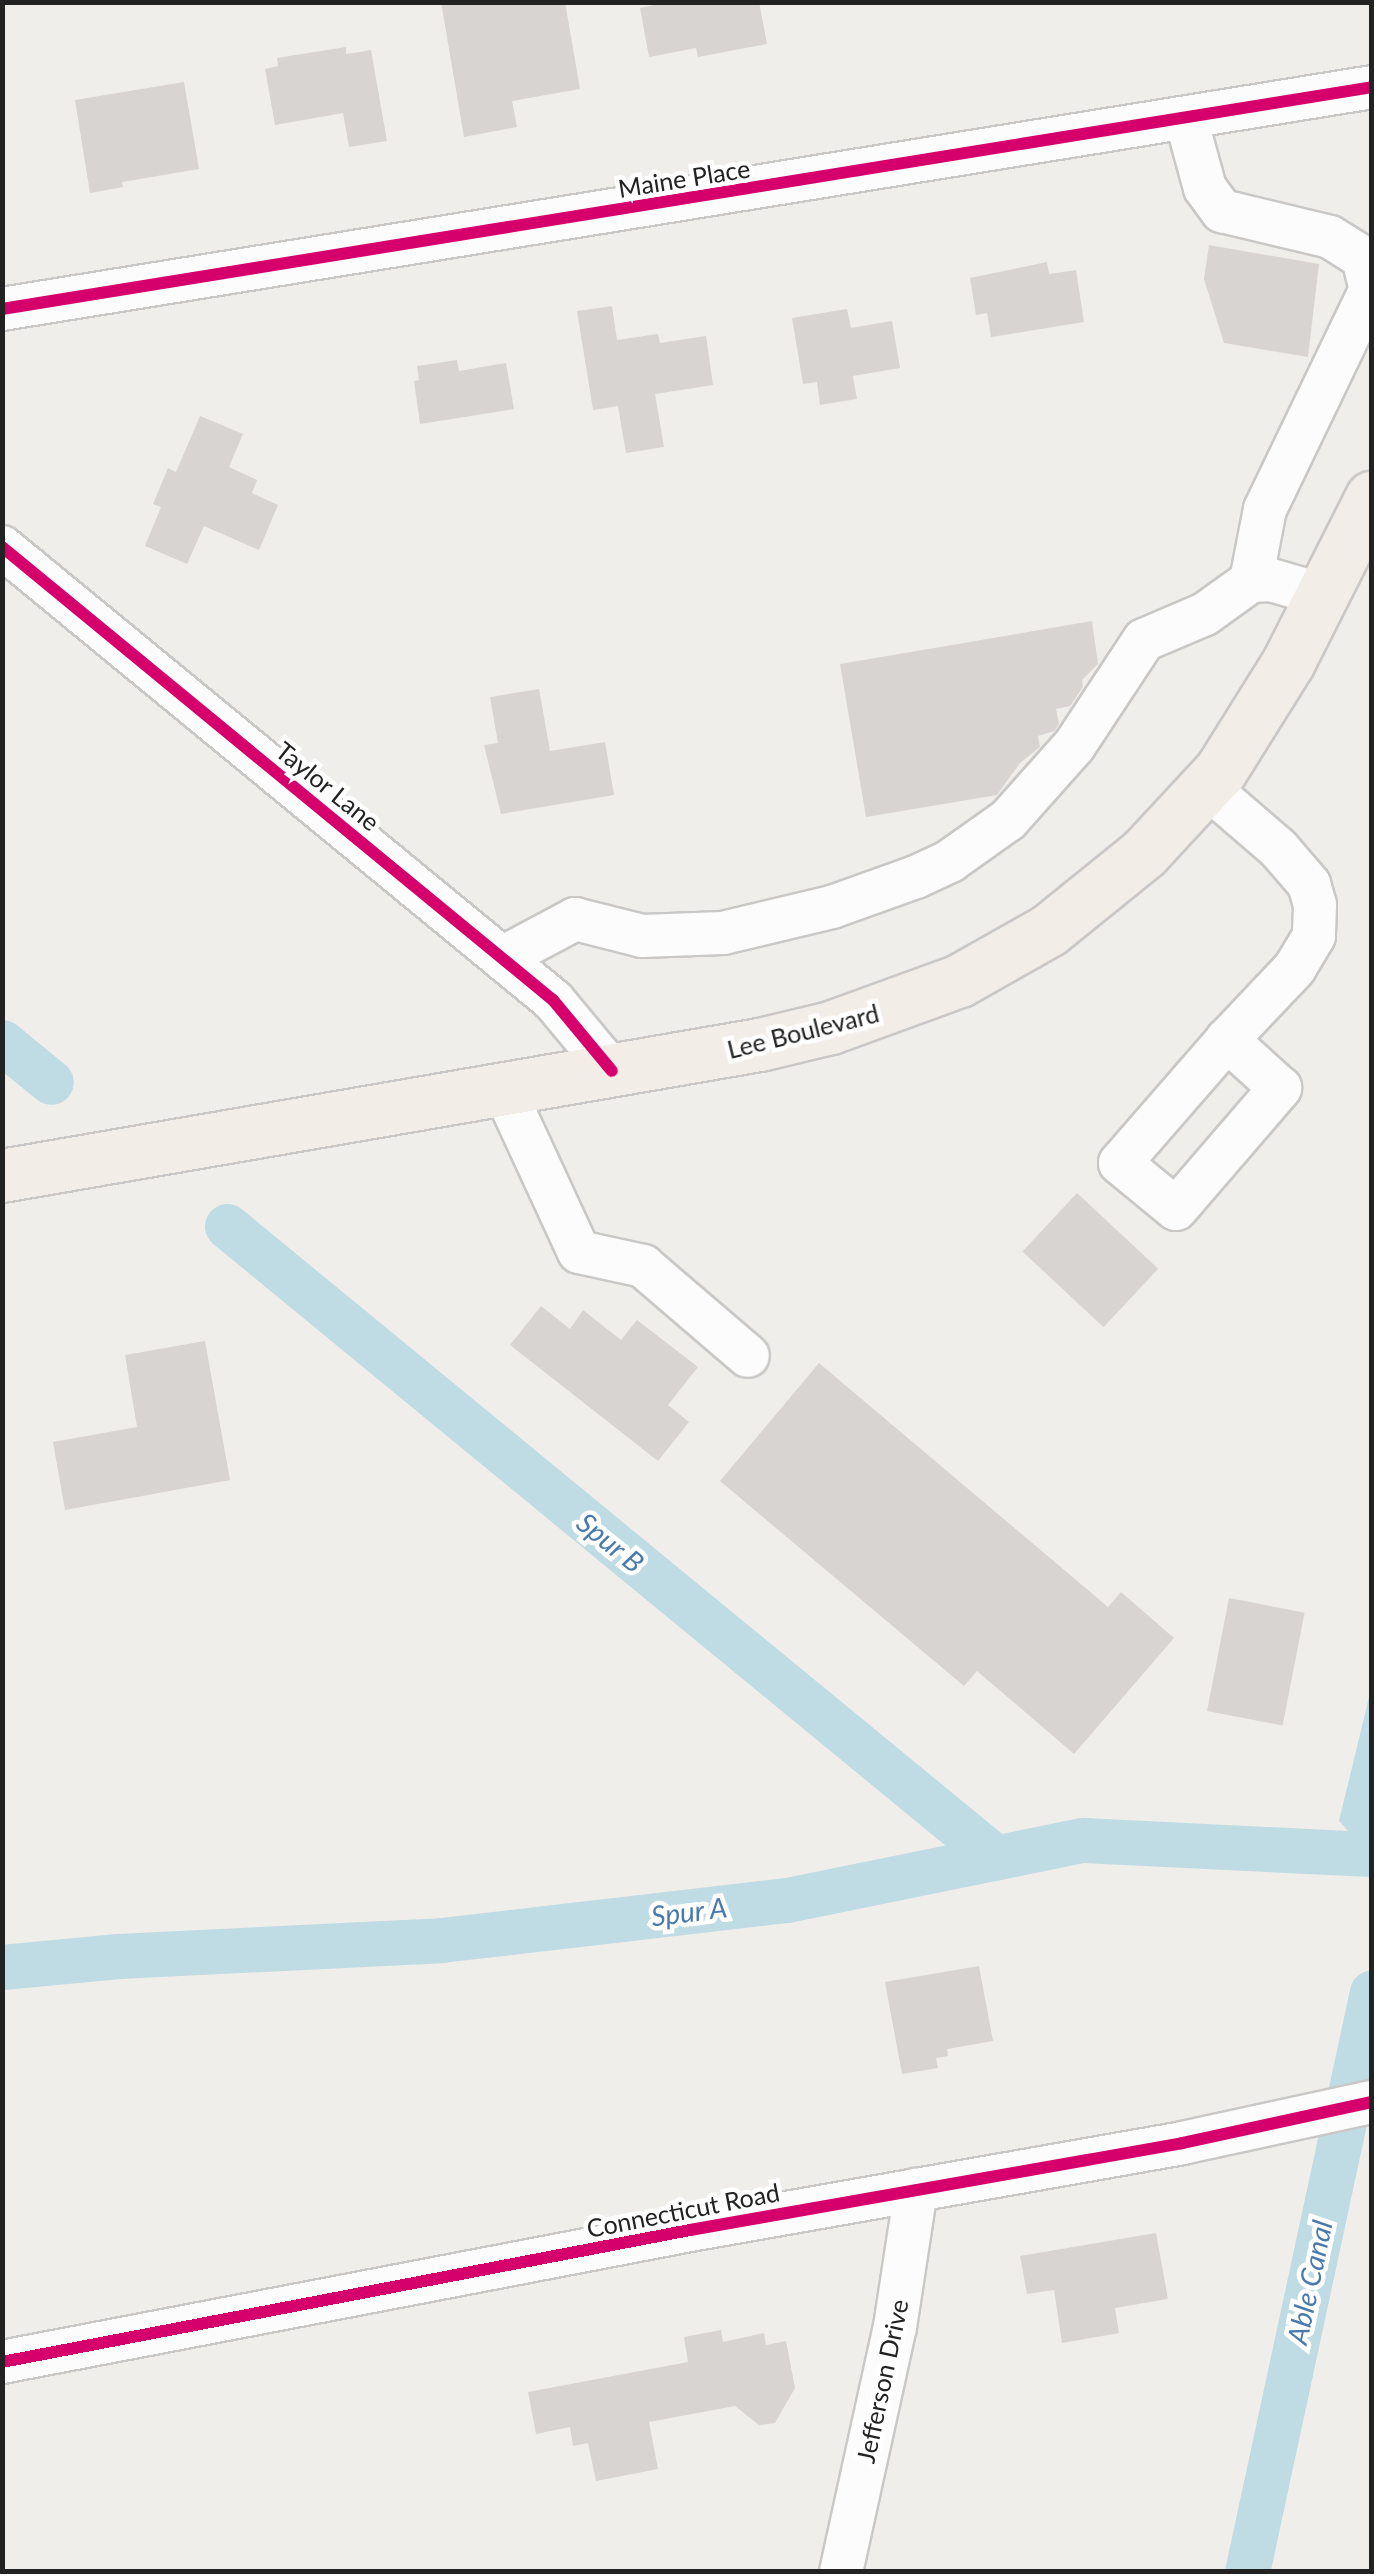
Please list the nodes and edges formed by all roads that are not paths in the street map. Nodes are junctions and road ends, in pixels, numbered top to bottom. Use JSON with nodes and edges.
{"nodes":[{"id":1,"x":1372,"y":88,"type":"edge"},
{"id":2,"x":1186,"y":119,"type":"junction"},
{"id":3,"x":2,"y":309,"type":"edge"},
{"id":4,"x":1372,"y":498,"type":"edge"},
{"id":5,"x":2,"y":547,"type":"edge"},
{"id":6,"x":1251,"y":581,"type":"junction"},
{"id":7,"x":1324,"y":594,"type":"junction"},
{"id":8,"x":1206,"y":787,"type":"junction"},
{"id":9,"x":502,"y":958,"type":"junction"},
{"id":10,"x":1227,"y":1040,"type":"dead end"},
{"id":11,"x":612,"y":1072,"type":"junction"},
{"id":12,"x":504,"y":1092,"type":"junction"},
{"id":13,"x":2,"y":1176,"type":"edge"},
{"id":14,"x":748,"y":1356,"type":"dead end"},
{"id":15,"x":1372,"y":2102,"type":"edge"},
{"id":16,"x":916,"y":2190,"type":"junction"},
{"id":17,"x":2,"y":2362,"type":"edge"},
{"id":18,"x":842,"y":2572,"type":"edge"}],
"edges":[{"from":1,"to":2,"type":"street","name":"Maine Place"},
{"from":2,"to":3,"type":"street","name":"Maine Place"},
{"from":2,"to":6,"type":"street"},
{"from":4,"to":7,"type":"main road","name":"Lee Boulevard"},
{"from":5,"to":9,"type":"street","name":"Taylor Lane"},
{"from":6,"to":7,"type":"street"},
{"from":6,"to":9,"type":"street"},
{"from":7,"to":8,"type":"main road","name":"Lee Boulevard"},
{"from":8,"to":10,"type":"street"},
{"from":8,"to":11,"type":"main road","name":"Lee Boulevard"},
{"from":9,"to":11,"type":"street","name":"Taylor Lane"},
{"from":11,"to":12,"type":"main road","name":"Lee Boulevard"},
{"from":12,"to":13,"type":"main road","name":"Lee Boulevard"},
{"from":12,"to":14,"type":"street"},
{"from":15,"to":16,"type":"street","name":"Connecticut Road"},
{"from":16,"to":17,"type":"street","name":"Connecticut Road"},
{"from":16,"to":18,"type":"street","name":"Jefferson Drive"}]}
